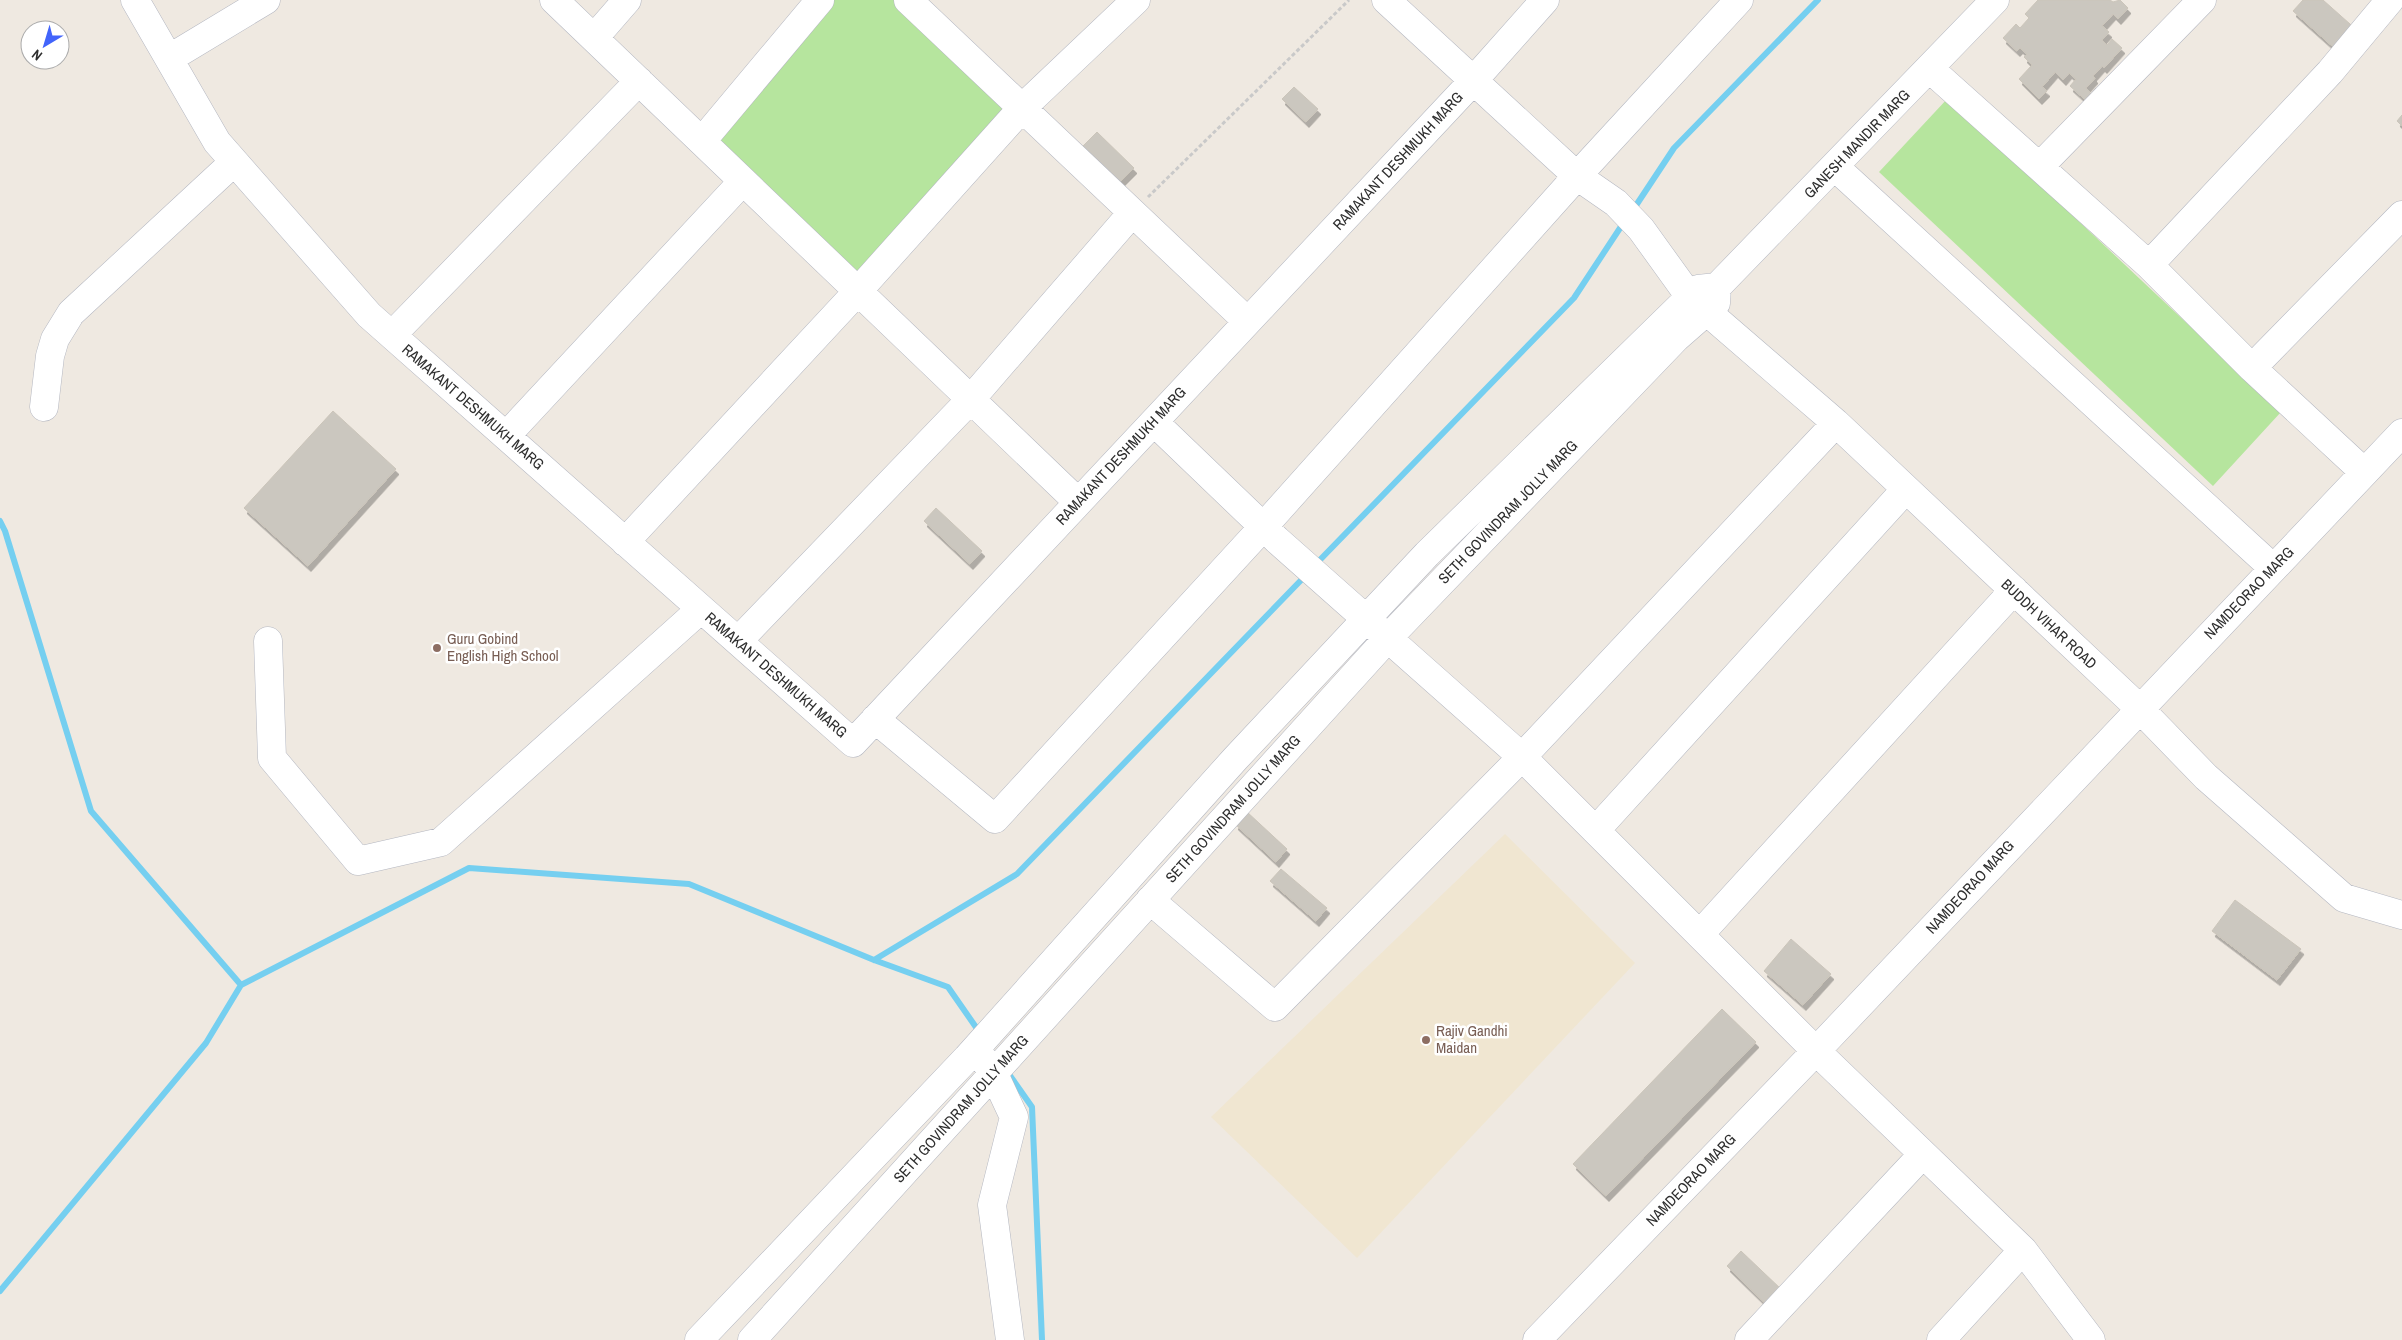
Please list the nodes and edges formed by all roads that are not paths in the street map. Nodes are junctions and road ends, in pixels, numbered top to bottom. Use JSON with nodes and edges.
{"nodes":[{"id":1,"x":135,"y":0,"type":"edge"},
{"id":2,"x":266,"y":0,"type":"edge"},
{"id":3,"x":554,"y":0,"type":"edge"},
{"id":4,"x":627,"y":0,"type":"edge"},
{"id":5,"x":820,"y":0,"type":"edge"},
{"id":6,"x":1136,"y":0,"type":"edge"},
{"id":7,"x":1386,"y":0,"type":"edge"},
{"id":8,"x":1545,"y":0,"type":"edge"},
{"id":9,"x":1995,"y":0,"type":"edge"},
{"id":10,"x":2202,"y":0,"type":"edge"},
{"id":11,"x":2390,"y":0,"type":"edge"},
{"id":12,"x":1736,"y":1,"type":"edge"},
{"id":13,"x":912,"y":2,"type":"edge"},
{"id":14,"x":594,"y":38,"type":"junction"},
{"id":15,"x":170,"y":58,"type":"junction"},
{"id":16,"x":1930,"y":69,"type":"junction"},
{"id":17,"x":1473,"y":81,"type":"junction"},
{"id":18,"x":639,"y":82,"type":"junction"},
{"id":19,"x":1022,"y":108,"type":"junction"},
{"id":20,"x":702,"y":141,"type":"junction"},
{"id":21,"x":234,"y":162,"type":"junction"},
{"id":22,"x":2040,"y":166,"type":"junction"},
{"id":23,"x":1835,"y":167,"type":"junction"},
{"id":24,"x":1577,"y":176,"type":"junction"},
{"id":25,"x":743,"y":181,"type":"junction"},
{"id":26,"x":1132,"y":213,"type":"junction"},
{"id":27,"x":2402,"y":214,"type":"edge"},
{"id":28,"x":2149,"y":265,"type":"junction"},
{"id":29,"x":1717,"y":287,"type":"joint"},
{"id":30,"x":858,"y":291,"type":"junction"},
{"id":31,"x":1699,"y":304,"type":"junction"},
{"id":32,"x":1247,"y":321,"type":"junction"},
{"id":33,"x":392,"y":336,"type":"junction"},
{"id":34,"x":2252,"y":368,"type":"junction"},
{"id":35,"x":971,"y":400,"type":"junction"},
{"id":36,"x":44,"y":407,"type":"dead end"},
{"id":37,"x":1154,"y":422,"type":"junction"},
{"id":38,"x":1836,"y":423,"type":"junction"},
{"id":39,"x":2402,"y":432,"type":"edge"},
{"id":40,"x":506,"y":436,"type":"junction"},
{"id":41,"x":2364,"y":472,"type":"junction"},
{"id":42,"x":1906,"y":489,"type":"junction"},
{"id":43,"x":1078,"y":502,"type":"junction"},
{"id":44,"x":1271,"y":534,"type":"junction"},
{"id":45,"x":625,"y":542,"type":"junction"},
{"id":46,"x":2273,"y":568,"type":"junction"},
{"id":47,"x":2014,"y":590,"type":"junction"},
{"id":48,"x":701,"y":609,"type":"junction"},
{"id":49,"x":1366,"y":619,"type":"junction"},
{"id":50,"x":1387,"y":639,"type":"junction"},
{"id":51,"x":268,"y":641,"type":"dead end"},
{"id":52,"x":738,"y":641,"type":"junction"},
{"id":53,"x":2139,"y":708,"type":"junction"},
{"id":54,"x":875,"y":720,"type":"junction"},
{"id":55,"x":1522,"y":756,"type":"junction"},
{"id":56,"x":1596,"y":830,"type":"junction"},
{"id":57,"x":1150,"y":900,"type":"junction"},
{"id":58,"x":2402,"y":915,"type":"edge"},
{"id":59,"x":1700,"y":934,"type":"junction"},
{"id":60,"x":1009,"y":1011,"type":"junction"},
{"id":61,"x":1032,"y":1032,"type":"junction"},
{"id":62,"x":975,"y":1049,"type":"junction"},
{"id":63,"x":1816,"y":1051,"type":"junction"},
{"id":64,"x":996,"y":1070,"type":"junction"},
{"id":65,"x":1923,"y":1154,"type":"junction"},
{"id":66,"x":2023,"y":1250,"type":"junction"},
{"id":67,"x":699,"y":1340,"type":"edge"},
{"id":68,"x":752,"y":1340,"type":"edge"},
{"id":69,"x":1010,"y":1340,"type":"edge"},
{"id":70,"x":1537,"y":1340,"type":"edge"},
{"id":71,"x":1749,"y":1340,"type":"edge"},
{"id":72,"x":1941,"y":1340,"type":"edge"},
{"id":73,"x":2091,"y":1340,"type":"edge"}],
"edges":[{"from":1,"to":15,"type":"street","name":"RAMAKANT DESHMUKH MARG"},
{"from":2,"to":15,"type":"street"},
{"from":3,"to":14,"type":"street"},
{"from":4,"to":14,"type":"street"},
{"from":5,"to":20,"type":"street"},
{"from":6,"to":19,"type":"street"},
{"from":7,"to":17,"type":"street","name":"BUDDH VIHAR ROAD"},
{"from":8,"to":17,"type":"street","name":"RAMAKANT DESHMUKH MARG"},
{"from":9,"to":16,"type":"street","name":"GANESH MANDIR MARG"},
{"from":10,"to":22,"type":"street"},
{"from":11,"to":28,"type":"street"},
{"from":12,"to":24,"type":"street"},
{"from":13,"to":19,"type":"street"},
{"from":14,"to":18,"type":"street"},
{"from":15,"to":21,"type":"street","name":"RAMAKANT DESHMUKH MARG"},
{"from":16,"to":22,"type":"street"},
{"from":16,"to":23,"type":"street","name":"GANESH MANDIR MARG"},
{"from":17,"to":24,"type":"street","name":"BUDDH VIHAR ROAD"},
{"from":17,"to":32,"type":"street","name":"RAMAKANT DESHMUKH MARG"},
{"from":18,"to":20,"type":"street"},
{"from":18,"to":33,"type":"street"},
{"from":19,"to":26,"type":"street"},
{"from":19,"to":30,"type":"street"},
{"from":20,"to":25,"type":"street"},
{"from":21,"to":33,"type":"street","name":"RAMAKANT DESHMUKH MARG"},
{"from":21,"to":36,"type":"street"},
{"from":22,"to":28,"type":"street"},
{"from":23,"to":29,"type":"street","name":"GANESH MANDIR MARG"},
{"from":23,"to":46,"type":"street"},
{"from":24,"to":31,"type":"street","name":"BUDDH VIHAR ROAD"},
{"from":24,"to":44,"type":"street"},
{"from":25,"to":30,"type":"street"},
{"from":25,"to":40,"type":"street"},
{"from":26,"to":32,"type":"street"},
{"from":26,"to":35,"type":"street"},
{"from":27,"to":34,"type":"street"},
{"from":28,"to":34,"type":"street"},
{"from":29,"to":31,"type":"street","name":"SETH GOVINDRAM JOLLY MARG"},
{"from":30,"to":35,"type":"street"},
{"from":30,"to":45,"type":"street"},
{"from":31,"to":38,"type":"street","name":"BUDDH VIHAR ROAD"},
{"from":31,"to":49,"type":"street"},
{"from":31,"to":50,"type":"street","name":"SETH GOVINDRAM JOLLY MARG"},
{"from":32,"to":37,"type":"street","name":"RAMAKANT DESHMUKH MARG"},
{"from":33,"to":40,"type":"street","name":"RAMAKANT DESHMUKH MARG"},
{"from":34,"to":41,"type":"street"},
{"from":35,"to":43,"type":"street"},
{"from":35,"to":52,"type":"street"},
{"from":37,"to":43,"type":"street","name":"RAMAKANT DESHMUKH MARG"},
{"from":37,"to":44,"type":"street"},
{"from":38,"to":42,"type":"street","name":"BUDDH VIHAR ROAD"},
{"from":38,"to":55,"type":"street"},
{"from":39,"to":41,"type":"street","name":"NAMDEORAO MARG"},
{"from":40,"to":45,"type":"street","name":"RAMAKANT DESHMUKH MARG"},
{"from":41,"to":46,"type":"street","name":"NAMDEORAO MARG"},
{"from":42,"to":47,"type":"street","name":"BUDDH VIHAR ROAD"},
{"from":42,"to":56,"type":"street"},
{"from":43,"to":54,"type":"street","name":"RAMAKANT DESHMUKH MARG"},
{"from":44,"to":49,"type":"street"},
{"from":44,"to":54,"type":"street"},
{"from":45,"to":48,"type":"street","name":"RAMAKANT DESHMUKH MARG"},
{"from":46,"to":53,"type":"street","name":"NAMDEORAO MARG"},
{"from":47,"to":53,"type":"street","name":"BUDDH VIHAR ROAD"},
{"from":47,"to":59,"type":"street"},
{"from":48,"to":51,"type":"street"},
{"from":48,"to":52,"type":"street","name":"RAMAKANT DESHMUKH MARG"},
{"from":49,"to":50,"type":"street"},
{"from":49,"to":60,"type":"street"},
{"from":50,"to":55,"type":"street"},
{"from":50,"to":57,"type":"street","name":"SETH GOVINDRAM JOLLY MARG"},
{"from":52,"to":54,"type":"street","name":"RAMAKANT DESHMUKH MARG"},
{"from":53,"to":58,"type":"street","name":"BUDDH VIHAR ROAD"},
{"from":53,"to":63,"type":"street","name":"NAMDEORAO MARG"},
{"from":55,"to":56,"type":"street"},
{"from":55,"to":57,"type":"street"},
{"from":56,"to":59,"type":"street"},
{"from":57,"to":61,"type":"street","name":"SETH GOVINDRAM JOLLY MARG"},
{"from":59,"to":63,"type":"street"},
{"from":60,"to":61,"type":"street"},
{"from":60,"to":62,"type":"street"},
{"from":61,"to":64,"type":"street","name":"SETH GOVINDRAM JOLLY MARG"},
{"from":62,"to":64,"type":"street"},
{"from":62,"to":67,"type":"street"},
{"from":63,"to":65,"type":"street"},
{"from":63,"to":70,"type":"street","name":"NAMDEORAO MARG"},
{"from":64,"to":68,"type":"street","name":"SETH GOVINDRAM JOLLY MARG"},
{"from":64,"to":69,"type":"street"},
{"from":65,"to":66,"type":"street"},
{"from":65,"to":71,"type":"street"},
{"from":66,"to":72,"type":"street"},
{"from":66,"to":73,"type":"street"}]}
